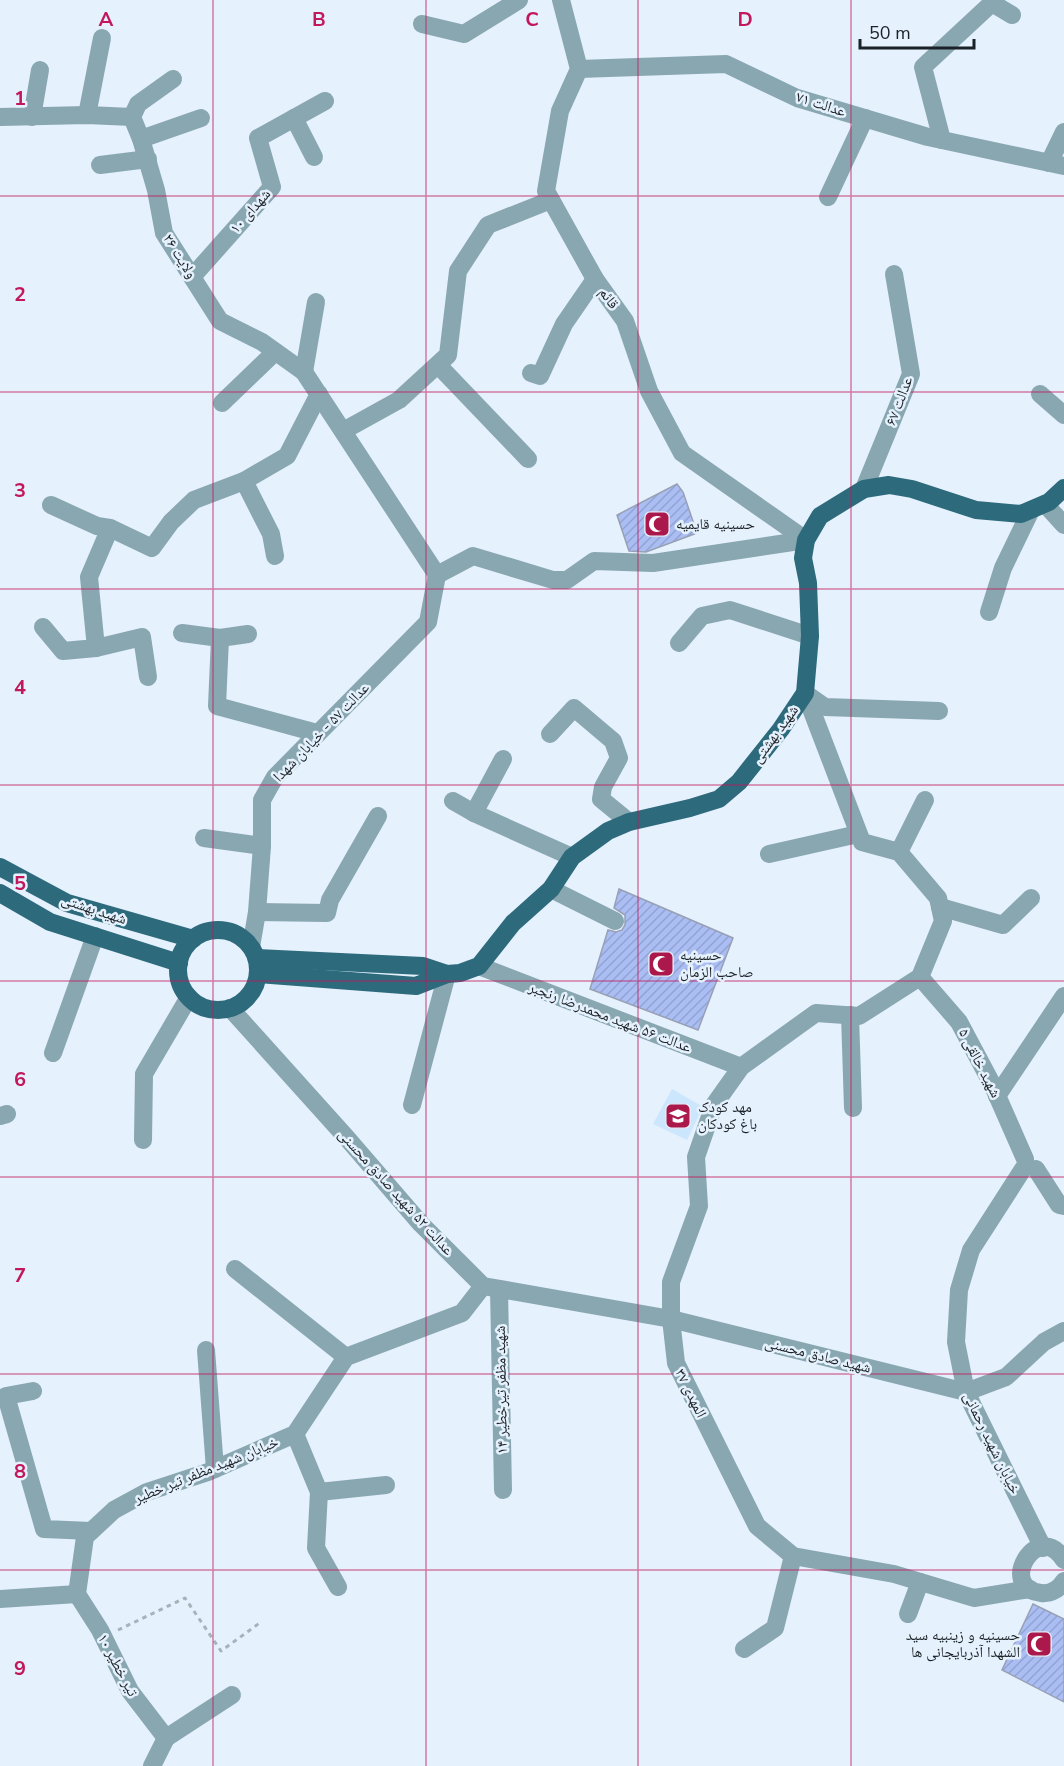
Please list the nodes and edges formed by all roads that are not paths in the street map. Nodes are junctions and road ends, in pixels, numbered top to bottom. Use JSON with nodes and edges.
{"nodes":[{"id":1,"x":519,"y":0,"type":"edge"},
{"id":2,"x":561,"y":0,"type":"edge"},
{"id":3,"x":1012,"y":15,"type":"dead end"},
{"id":4,"x":422,"y":24,"type":"dead end"},
{"id":5,"x":102,"y":38,"type":"dead end"},
{"id":6,"x":579,"y":69,"type":"junction"},
{"id":7,"x":40,"y":70,"type":"dead end"},
{"id":8,"x":173,"y":79,"type":"dead end"},
{"id":9,"x":325,"y":101,"type":"dead end"},
{"id":10,"x":87,"y":115,"type":"junction"},
{"id":11,"x":0,"y":117,"type":"edge"},
{"id":12,"x":32,"y":117,"type":"junction"},
{"id":13,"x":132,"y":117,"type":"junction"},
{"id":14,"x":201,"y":118,"type":"dead end"},
{"id":15,"x":294,"y":118,"type":"junction"},
{"id":16,"x":865,"y":118,"type":"junction"},
{"id":17,"x":1064,"y":132,"type":"edge"},
{"id":18,"x":141,"y":139,"type":"junction"},
{"id":19,"x":942,"y":140,"type":"junction"},
{"id":20,"x":314,"y":156,"type":"dead end"},
{"id":21,"x":148,"y":159,"type":"junction"},
{"id":22,"x":100,"y":165,"type":"dead end"},
{"id":23,"x":1056,"y":165,"type":"edge"},
{"id":24,"x":828,"y":197,"type":"dead end"},
{"id":25,"x":551,"y":200,"type":"junction"},
{"id":26,"x":894,"y":273,"type":"dead end"},
{"id":27,"x":192,"y":276,"type":"junction"},
{"id":28,"x":595,"y":279,"type":"junction"},
{"id":29,"x":316,"y":302,"type":"dead end"},
{"id":30,"x":275,"y":352,"type":"junction"},
{"id":31,"x":438,"y":364,"type":"junction"},
{"id":32,"x":304,"y":372,"type":"junction"},
{"id":33,"x":531,"y":373,"type":"dead end"},
{"id":34,"x":319,"y":394,"type":"junction"},
{"id":35,"x":1040,"y":394,"type":"dead end"},
{"id":36,"x":222,"y":402,"type":"dead end"},
{"id":37,"x":1064,"y":415,"type":"edge"},
{"id":38,"x":344,"y":430,"type":"junction"},
{"id":39,"x":528,"y":459,"type":"dead end"},
{"id":40,"x":244,"y":481,"type":"junction"},
{"id":41,"x":1064,"y":488,"type":"edge"},
{"id":42,"x":864,"y":489,"type":"junction"},
{"id":43,"x":51,"y":505,"type":"dead end"},
{"id":44,"x":1038,"y":507,"type":"junction"},
{"id":45,"x":1064,"y":525,"type":"edge"},
{"id":46,"x":110,"y":528,"type":"junction"},
{"id":47,"x":806,"y":540,"type":"junction"},
{"id":48,"x":275,"y":556,"type":"dead end"},
{"id":49,"x":437,"y":575,"type":"junction"},
{"id":50,"x":989,"y":612,"type":"dead end"},
{"id":51,"x":43,"y":627,"type":"dead end"},
{"id":52,"x":182,"y":633,"type":"dead end"},
{"id":53,"x":248,"y":634,"type":"dead end"},
{"id":54,"x":810,"y":636,"type":"junction"},
{"id":55,"x":220,"y":638,"type":"junction"},
{"id":56,"x":679,"y":643,"type":"dead end"},
{"id":57,"x":96,"y":648,"type":"junction"},
{"id":58,"x":148,"y":677,"type":"dead end"},
{"id":59,"x":805,"y":693,"type":"junction"},
{"id":60,"x":939,"y":711,"type":"dead end"},
{"id":61,"x":317,"y":733,"type":"junction"},
{"id":62,"x":550,"y":734,"type":"dead end"},
{"id":63,"x":502,"y":759,"type":"dead end"},
{"id":64,"x":925,"y":800,"type":"dead end"},
{"id":65,"x":453,"y":801,"type":"dead end"},
{"id":66,"x":474,"y":813,"type":"junction"},
{"id":67,"x":378,"y":816,"type":"dead end"},
{"id":68,"x":630,"y":822,"type":"junction"},
{"id":69,"x":858,"y":834,"type":"junction"},
{"id":70,"x":204,"y":838,"type":"dead end"},
{"id":71,"x":262,"y":846,"type":"junction"},
{"id":72,"x":899,"y":852,"type":"junction"},
{"id":73,"x":769,"y":854,"type":"dead end"},
{"id":74,"x":572,"y":857,"type":"junction"},
{"id":75,"x":0,"y":867,"type":"edge"},
{"id":76,"x":551,"y":889,"type":"junction"},
{"id":77,"x":0,"y":893,"type":"edge"},
{"id":78,"x":1031,"y":898,"type":"dead end"},
{"id":79,"x":940,"y":907,"type":"junction"},
{"id":80,"x":257,"y":912,"type":"junction"},
{"id":81,"x":615,"y":921,"type":"dead end"},
{"id":82,"x":94,"y":936,"type":"junction"},
{"id":83,"x":193,"y":939,"type":"junction"},
{"id":84,"x":255,"y":960,"type":"junction"},
{"id":85,"x":179,"y":963,"type":"junction"},
{"id":86,"x":479,"y":966,"type":"junction"},
{"id":87,"x":447,"y":974,"type":"junction"},
{"id":88,"x":920,"y":977,"type":"junction"},
{"id":89,"x":189,"y":997,"type":"junction"},
{"id":90,"x":230,"y":1008,"type":"junction"},
{"id":91,"x":1061,"y":1008,"type":"edge"},
{"id":92,"x":850,"y":1016,"type":"junction"},
{"id":93,"x":53,"y":1053,"type":"dead end"},
{"id":94,"x":741,"y":1067,"type":"junction"},
{"id":95,"x":997,"y":1096,"type":"junction"},
{"id":96,"x":412,"y":1105,"type":"dead end"},
{"id":97,"x":853,"y":1108,"type":"dead end"},
{"id":98,"x":143,"y":1140,"type":"dead end"},
{"id":99,"x":1028,"y":1165,"type":"junction"},
{"id":100,"x":1064,"y":1206,"type":"edge"},
{"id":101,"x":235,"y":1269,"type":"dead end"},
{"id":102,"x":491,"y":1287,"type":"junction"},
{"id":103,"x":671,"y":1319,"type":"junction"},
{"id":104,"x":1064,"y":1331,"type":"edge"},
{"id":105,"x":206,"y":1350,"type":"dead end"},
{"id":106,"x":346,"y":1357,"type":"junction"},
{"id":107,"x":33,"y":1391,"type":"dead end"},
{"id":108,"x":966,"y":1392,"type":"junction"},
{"id":109,"x":294,"y":1434,"type":"junction"},
{"id":110,"x":215,"y":1468,"type":"junction"},
{"id":111,"x":386,"y":1485,"type":"dead end"},
{"id":112,"x":503,"y":1490,"type":"dead end"},
{"id":113,"x":319,"y":1492,"type":"junction"},
{"id":114,"x":91,"y":1531,"type":"junction"},
{"id":115,"x":1043,"y":1548,"type":"junction"},
{"id":116,"x":793,"y":1556,"type":"junction"},
{"id":117,"x":1064,"y":1560,"type":"edge"},
{"id":118,"x":920,"y":1582,"type":"junction"},
{"id":119,"x":338,"y":1587,"type":"dead end"},
{"id":120,"x":1062,"y":1588,"type":"edge"},
{"id":121,"x":1030,"y":1589,"type":"junction"},
{"id":122,"x":77,"y":1594,"type":"junction"},
{"id":123,"x":0,"y":1599,"type":"edge"},
{"id":124,"x":908,"y":1614,"type":"dead end"},
{"id":125,"x":744,"y":1649,"type":"dead end"},
{"id":126,"x":232,"y":1695,"type":"dead end"},
{"id":127,"x":166,"y":1738,"type":"junction"},
{"id":128,"x":152,"y":1766,"type":"edge"}],
"edges":[{"from":1,"to":4,"type":"street"},
{"from":2,"to":6,"type":"street"},
{"from":3,"to":19,"type":"street"},
{"from":5,"to":10,"type":"street"},
{"from":6,"to":16,"type":"street","name":"عدالت ۷۱"},
{"from":6,"to":25,"type":"street","name":"قائم"},
{"from":7,"to":12,"type":"street"},
{"from":8,"to":13,"type":"street"},
{"from":9,"to":15,"type":"street","name":"شهدای ۱۰"},
{"from":10,"to":12,"type":"street"},
{"from":10,"to":13,"type":"street"},
{"from":11,"to":12,"type":"street"},
{"from":13,"to":18,"type":"street","name":"ولایت ۲۶"},
{"from":14,"to":18,"type":"street"},
{"from":15,"to":20,"type":"street"},
{"from":15,"to":27,"type":"street","name":"شهدای ۱۰"},
{"from":16,"to":19,"type":"street","name":"عدالت ۷۱"},
{"from":16,"to":24,"type":"street"},
{"from":17,"to":23,"type":"street"},
{"from":18,"to":21,"type":"street","name":"ولایت ۲۶"},
{"from":19,"to":23,"type":"street","name":"عدالت ۷۱"},
{"from":21,"to":22,"type":"street"},
{"from":21,"to":27,"type":"street","name":"ولایت ۲۶"},
{"from":25,"to":28,"type":"street","name":"قائم"},
{"from":25,"to":31,"type":"street"},
{"from":26,"to":42,"type":"street","name":"عدالت ۶۷"},
{"from":27,"to":30,"type":"street","name":"ولایت ۲۶"},
{"from":28,"to":33,"type":"street"},
{"from":28,"to":47,"type":"street","name":"قائم"},
{"from":29,"to":32,"type":"street"},
{"from":30,"to":32,"type":"street","name":"ولایت ۲۶"},
{"from":30,"to":36,"type":"street"},
{"from":31,"to":38,"type":"street"},
{"from":31,"to":39,"type":"street"},
{"from":32,"to":34,"type":"street","name":"ولایت ۲۶"},
{"from":34,"to":38,"type":"street","name":"ولایت ۲۶"},
{"from":34,"to":40,"type":"street"},
{"from":35,"to":37,"type":"street"},
{"from":38,"to":49,"type":"street","name":"ولایت ۲۶"},
{"from":40,"to":46,"type":"street"},
{"from":40,"to":48,"type":"street"},
{"from":41,"to":44,"type":"main road"},
{"from":42,"to":44,"type":"main road"},
{"from":42,"to":47,"type":"main road"},
{"from":43,"to":46,"type":"street"},
{"from":44,"to":45,"type":"street"},
{"from":44,"to":50,"type":"street"},
{"from":46,"to":57,"type":"street"},
{"from":47,"to":49,"type":"street"},
{"from":47,"to":54,"type":"main road","name":"شهید بهشتی"},
{"from":49,"to":61,"type":"street","name":"عدالت ۵۷ - خیابان شهدا"},
{"from":51,"to":57,"type":"street"},
{"from":52,"to":55,"type":"street"},
{"from":53,"to":55,"type":"street"},
{"from":54,"to":56,"type":"street"},
{"from":54,"to":59,"type":"main road","name":"شهید بهشتی"},
{"from":55,"to":61,"type":"street"},
{"from":57,"to":58,"type":"street"},
{"from":59,"to":60,"type":"street"},
{"from":59,"to":68,"type":"main road","name":"شهید بهشتی"},
{"from":59,"to":69,"type":"street"},
{"from":61,"to":71,"type":"street","name":"عدالت ۵۷ - خیابان شهدا"},
{"from":62,"to":68,"type":"street"},
{"from":63,"to":66,"type":"street"},
{"from":64,"to":72,"type":"street"},
{"from":65,"to":66,"type":"street"},
{"from":66,"to":74,"type":"street"},
{"from":67,"to":80,"type":"street"},
{"from":68,"to":74,"type":"main road","name":"شهید بهشتی"},
{"from":69,"to":72,"type":"street"},
{"from":69,"to":73,"type":"street"},
{"from":70,"to":71,"type":"street"},
{"from":71,"to":80,"type":"street","name":"عدالت ۵۷ - خیابان شهدا"},
{"from":72,"to":79,"type":"street"},
{"from":74,"to":76,"type":"main road","name":"شهید بهشتی"},
{"from":75,"to":83,"type":"main road","name":"شهید بهشتی"},
{"from":76,"to":81,"type":"street"},
{"from":76,"to":86,"type":"main road","name":"شهید بهشتی"},
{"from":77,"to":82,"type":"main road","name":"شهید بهشتی"},
{"from":78,"to":79,"type":"street"},
{"from":79,"to":88,"type":"street"},
{"from":80,"to":84,"type":"street","name":"عدالت ۵۷ - خیابان شهدا"},
{"from":82,"to":85,"type":"main road","name":"شهید بهشتی"},
{"from":82,"to":93,"type":"street"},
{"from":83,"to":84,"type":"main road"},
{"from":83,"to":85,"type":"main road"},
{"from":84,"to":87,"type":"main road"},
{"from":84,"to":90,"type":"main road"},
{"from":85,"to":89,"type":"main road"},
{"from":86,"to":87,"type":"main road"},
{"from":86,"to":94,"type":"street","name":"عدالت ۵۶ شهید محمدرضا رنجبر"},
{"from":87,"to":96,"type":"street"},
{"from":88,"to":92,"type":"street"},
{"from":88,"to":95,"type":"street","name":"شهید خالقی ۵"},
{"from":89,"to":90,"type":"main road"},
{"from":89,"to":98,"type":"street"},
{"from":90,"to":102,"type":"street","name":"عدالت ۵۲ شهید صادق محسنی"},
{"from":91,"to":95,"type":"street"},
{"from":92,"to":94,"type":"street","name":"المهدی ۳۷"},
{"from":92,"to":97,"type":"street"},
{"from":94,"to":103,"type":"street","name":"المهدی ۳۷"},
{"from":95,"to":99,"type":"street","name":"شهید خالقی ۵"},
{"from":99,"to":100,"type":"street","name":"شهید خالقی ۵"},
{"from":99,"to":108,"type":"street","name":"خیابان شهید رحمانی"},
{"from":101,"to":106,"type":"street"},
{"from":102,"to":103,"type":"street"},
{"from":102,"to":106,"type":"street"},
{"from":102,"to":112,"type":"street","name":"شهید مظفر تیرخطیر ۱۴"},
{"from":103,"to":108,"type":"street","name":"شهید صادق محسنی"},
{"from":103,"to":116,"type":"street","name":"المهدی ۳۷"},
{"from":104,"to":108,"type":"street"},
{"from":105,"to":110,"type":"street"},
{"from":106,"to":109,"type":"street","name":"خیابان شهید مظفر تیر خطیر"},
{"from":107,"to":114,"type":"street"},
{"from":108,"to":115,"type":"street","name":"خیابان شهید رحمانی"},
{"from":109,"to":110,"type":"street","name":"خیابان شهید مظفر تیر خطیر"},
{"from":109,"to":113,"type":"street"},
{"from":110,"to":114,"type":"street","name":"خیابان شهید مظفر تیر خطیر"},
{"from":111,"to":113,"type":"street"},
{"from":113,"to":119,"type":"street"},
{"from":114,"to":122,"type":"street","name":"خیابان شهید مظفر تیر خطیر"},
{"from":115,"to":117,"type":"street"},
{"from":115,"to":121,"type":"street"},
{"from":116,"to":118,"type":"street","name":"المهدی ۳۷"},
{"from":116,"to":125,"type":"street"},
{"from":118,"to":121,"type":"street","name":"المهدی ۳۷"},
{"from":118,"to":124,"type":"street"},
{"from":120,"to":121,"type":"street","name":"المهدی ۳۷"},
{"from":122,"to":123,"type":"street"},
{"from":122,"to":127,"type":"street","name":"تیر خطیر ۱۰"},
{"from":126,"to":127,"type":"street"},
{"from":127,"to":128,"type":"street"}]}
